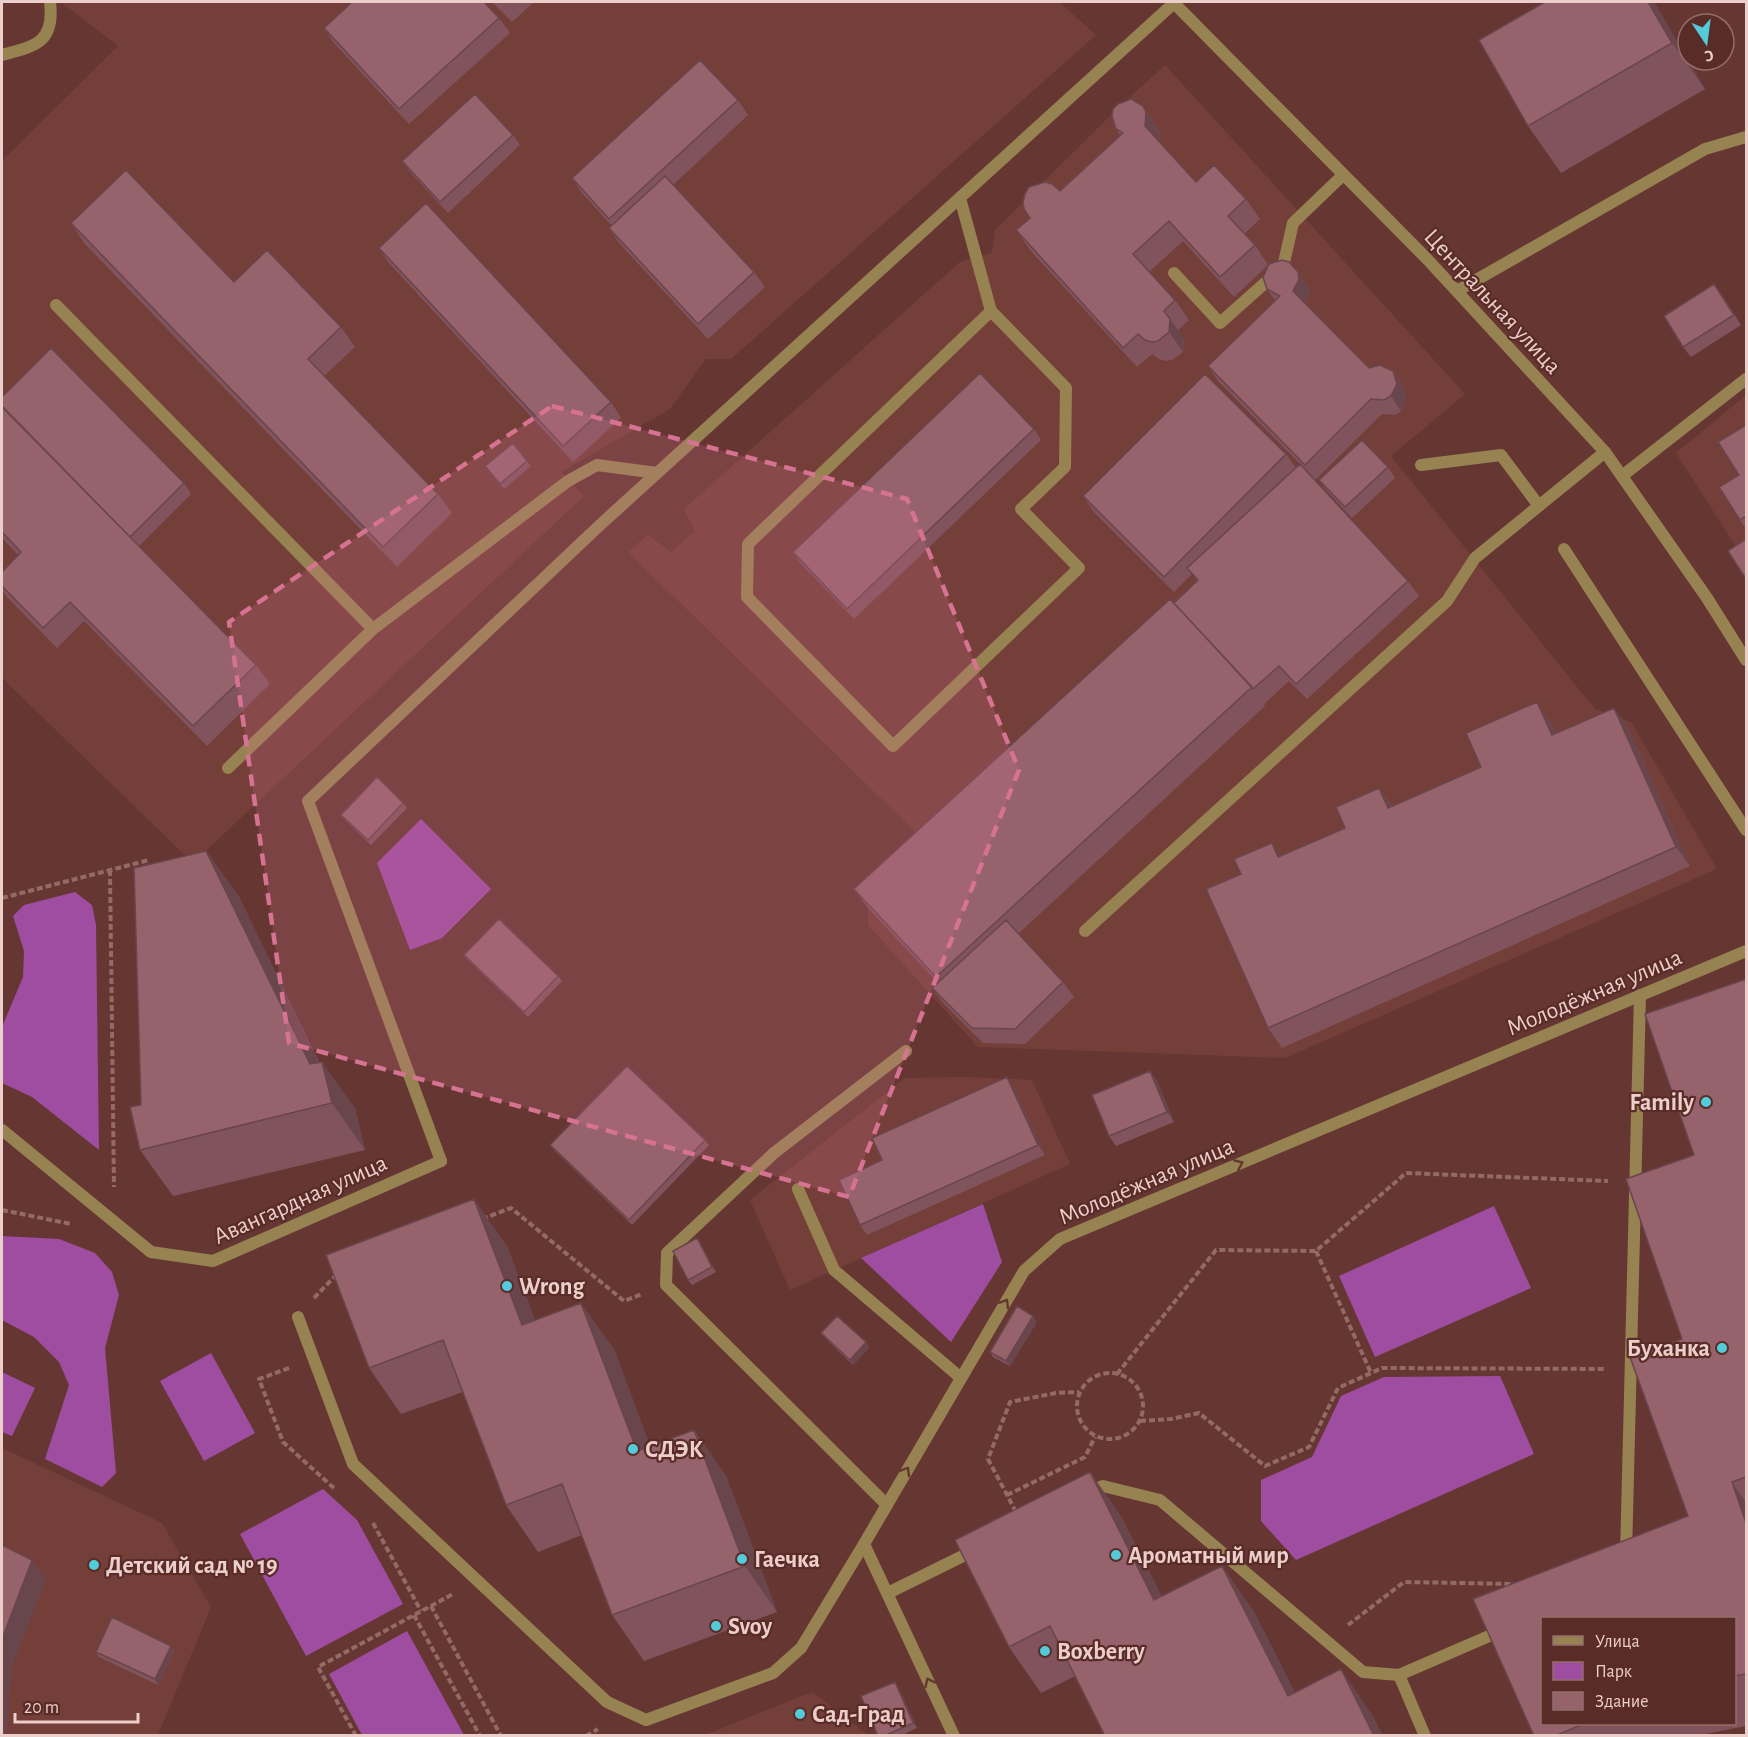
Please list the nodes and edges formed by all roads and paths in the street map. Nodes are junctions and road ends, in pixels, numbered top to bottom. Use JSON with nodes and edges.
{"nodes":[{"id":1,"x":50,"y":2,"type":"edge"},
{"id":2,"x":1174,"y":2,"type":"edge"},
{"id":3,"x":2,"y":55,"type":"edge"},
{"id":4,"x":1746,"y":137,"type":"edge"},
{"id":5,"x":1343,"y":175,"type":"junction"},
{"id":6,"x":960,"y":198,"type":"junction"},
{"id":7,"x":1174,"y":273,"type":"dead end"},
{"id":8,"x":1457,"y":291,"type":"junction"},
{"id":9,"x":56,"y":305,"type":"dead end"},
{"id":10,"x":991,"y":311,"type":"junction"},
{"id":11,"x":1746,"y":379,"type":"edge"},
{"id":12,"x":1605,"y":452,"type":"junction"},
{"id":13,"x":1421,"y":465,"type":"dead end"},
{"id":14,"x":657,"y":473,"type":"junction"},
{"id":15,"x":1622,"y":476,"type":"junction"},
{"id":16,"x":1539,"y":506,"type":"junction"},
{"id":17,"x":1564,"y":549,"type":"dead end"},
{"id":18,"x":373,"y":629,"type":"junction"},
{"id":19,"x":1746,"y":660,"type":"edge"},
{"id":20,"x":228,"y":768,"type":"dead end"},
{"id":21,"x":1746,"y":830,"type":"edge"},
{"id":22,"x":149,"y":860,"type":"dead end"},
{"id":23,"x":110,"y":870,"type":"junction"},
{"id":24,"x":2,"y":898,"type":"edge"},
{"id":25,"x":1085,"y":931,"type":"dead end"},
{"id":26,"x":1746,"y":951,"type":"edge"},
{"id":27,"x":1640,"y":995,"type":"junction"},
{"id":28,"x":906,"y":1051,"type":"dead end"},
{"id":29,"x":2,"y":1130,"type":"edge"},
{"id":30,"x":1635,"y":1182,"type":"junction"},
{"id":31,"x":798,"y":1189,"type":"dead end"},
{"id":32,"x":2,"y":1210,"type":"edge"},
{"id":33,"x":104,"y":1214,"type":"junction"},
{"id":34,"x":478,"y":1221,"type":"edge"},
{"id":35,"x":115,"y":1223,"type":"junction"},
{"id":36,"x":1316,"y":1251,"type":"junction"},
{"id":37,"x":347,"y":1270,"type":"edge"},
{"id":38,"x":666,"y":1285,"type":"junction"},
{"id":39,"x":298,"y":1317,"type":"joint"},
{"id":40,"x":1631,"y":1369,"type":"junction"},
{"id":41,"x":1371,"y":1373,"type":"junction"},
{"id":42,"x":1117,"y":1374,"type":"junction"},
{"id":43,"x":961,"y":1377,"type":"junction"},
{"id":44,"x":1079,"y":1392,"type":"junction"},
{"id":45,"x":1140,"y":1421,"type":"junction"},
{"id":46,"x":1095,"y":1437,"type":"junction"},
{"id":47,"x":1007,"y":1495,"type":"junction"},
{"id":48,"x":1073,"y":1501,"type":"edge"},
{"id":49,"x":886,"y":1505,"type":"junction"},
{"id":50,"x":1017,"y":1516,"type":"edge"},
{"id":51,"x":992,"y":1541,"type":"edge"},
{"id":52,"x":864,"y":1544,"type":"junction"},
{"id":53,"x":1625,"y":1566,"type":"edge"},
{"id":54,"x":477,"y":1581,"type":"junction"},
{"id":55,"x":1523,"y":1585,"type":"edge"},
{"id":56,"x":888,"y":1593,"type":"junction"},
{"id":57,"x":431,"y":1606,"type":"junction"},
{"id":58,"x":414,"y":1615,"type":"junction"},
{"id":59,"x":1519,"y":1624,"type":"edge"},
{"id":60,"x":1327,"y":1642,"type":"junction"},
{"id":61,"x":1399,"y":1675,"type":"junction"},
{"id":62,"x":356,"y":1736,"type":"edge"},
{"id":63,"x":480,"y":1736,"type":"edge"},
{"id":64,"x":501,"y":1736,"type":"edge"},
{"id":65,"x":954,"y":1736,"type":"edge"},
{"id":66,"x":1425,"y":1736,"type":"edge"}],
"edges":[{"from":1,"to":3,"type":"street"},
{"from":2,"to":5,"type":"street","name":"Центральная улица"},
{"from":2,"to":6,"type":"street"},
{"from":4,"to":8,"type":"street"},
{"from":5,"to":7,"type":"street"},
{"from":5,"to":8,"type":"street","name":"Центральная улица"},
{"from":6,"to":10,"type":"street"},
{"from":6,"to":14,"type":"street"},
{"from":8,"to":12,"type":"street","name":"Центральная улица"},
{"from":9,"to":18,"type":"street"},
{"from":10,"to":10,"type":"street"},
{"from":11,"to":15,"type":"street"},
{"from":12,"to":15,"type":"street","name":"Центральная улица"},
{"from":12,"to":16,"type":"street"},
{"from":13,"to":16,"type":"street"},
{"from":14,"to":18,"type":"street"},
{"from":14,"to":35,"type":"street","name":"Авангардная улица"},
{"from":15,"to":19,"type":"street","name":"Центральная улица"},
{"from":16,"to":25,"type":"street"},
{"from":17,"to":21,"type":"street"},
{"from":18,"to":20,"type":"street"},
{"from":22,"to":23,"type":"path"},
{"from":23,"to":24,"type":"path"},
{"from":23,"to":35,"type":"path"},
{"from":26,"to":27,"type":"street","name":"Молодёжная улица"},
{"from":27,"to":30,"type":"street"},
{"from":43,"to":27,"type":"street","name":"Молодёжная улица","one_way":true},
{"from":28,"to":38,"type":"street"},
{"from":29,"to":33,"type":"street","name":"Авангардная улица"},
{"from":30,"to":36,"type":"path"},
{"from":30,"to":40,"type":"street"},
{"from":31,"to":43,"type":"street"},
{"from":32,"to":33,"type":"path"},
{"from":33,"to":35,"type":"street","name":"Авангардная улица"},
{"from":34,"to":38,"type":"path"},
{"from":36,"to":41,"type":"path"},
{"from":36,"to":42,"type":"path"},
{"from":37,"to":39,"type":"path"},
{"from":38,"to":49,"type":"street"},
{"from":39,"to":54,"type":"street","name":"Молодёжная улица"},
{"from":40,"to":41,"type":"path"},
{"from":40,"to":53,"type":"street"},
{"from":41,"to":45,"type":"path"},
{"from":42,"to":44,"type":"path"},
{"from":42,"to":45,"type":"path"},
{"from":49,"to":43,"type":"street","name":"Молодёжная улица","one_way":true},
{"from":44,"to":46,"type":"path"},
{"from":44,"to":47,"type":"path"},
{"from":45,"to":46,"type":"path"},
{"from":46,"to":47,"type":"path"},
{"from":47,"to":50,"type":"path"},
{"from":48,"to":60,"type":"street"},
{"from":49,"to":52,"type":"street","name":"Молодёжная улица"},
{"from":51,"to":56,"type":"street"},
{"from":52,"to":54,"type":"street","name":"Молодёжная улица"},
{"from":52,"to":56,"type":"street"},
{"from":54,"to":57,"type":"path"},
{"from":55,"to":60,"type":"path"},
{"from":65,"to":56,"type":"street","one_way":true},
{"from":57,"to":58,"type":"path"},
{"from":57,"to":64,"type":"path"},
{"from":58,"to":62,"type":"path"},
{"from":58,"to":63,"type":"path"},
{"from":59,"to":61,"type":"street"},
{"from":60,"to":61,"type":"street"},
{"from":61,"to":66,"type":"street"}]}
